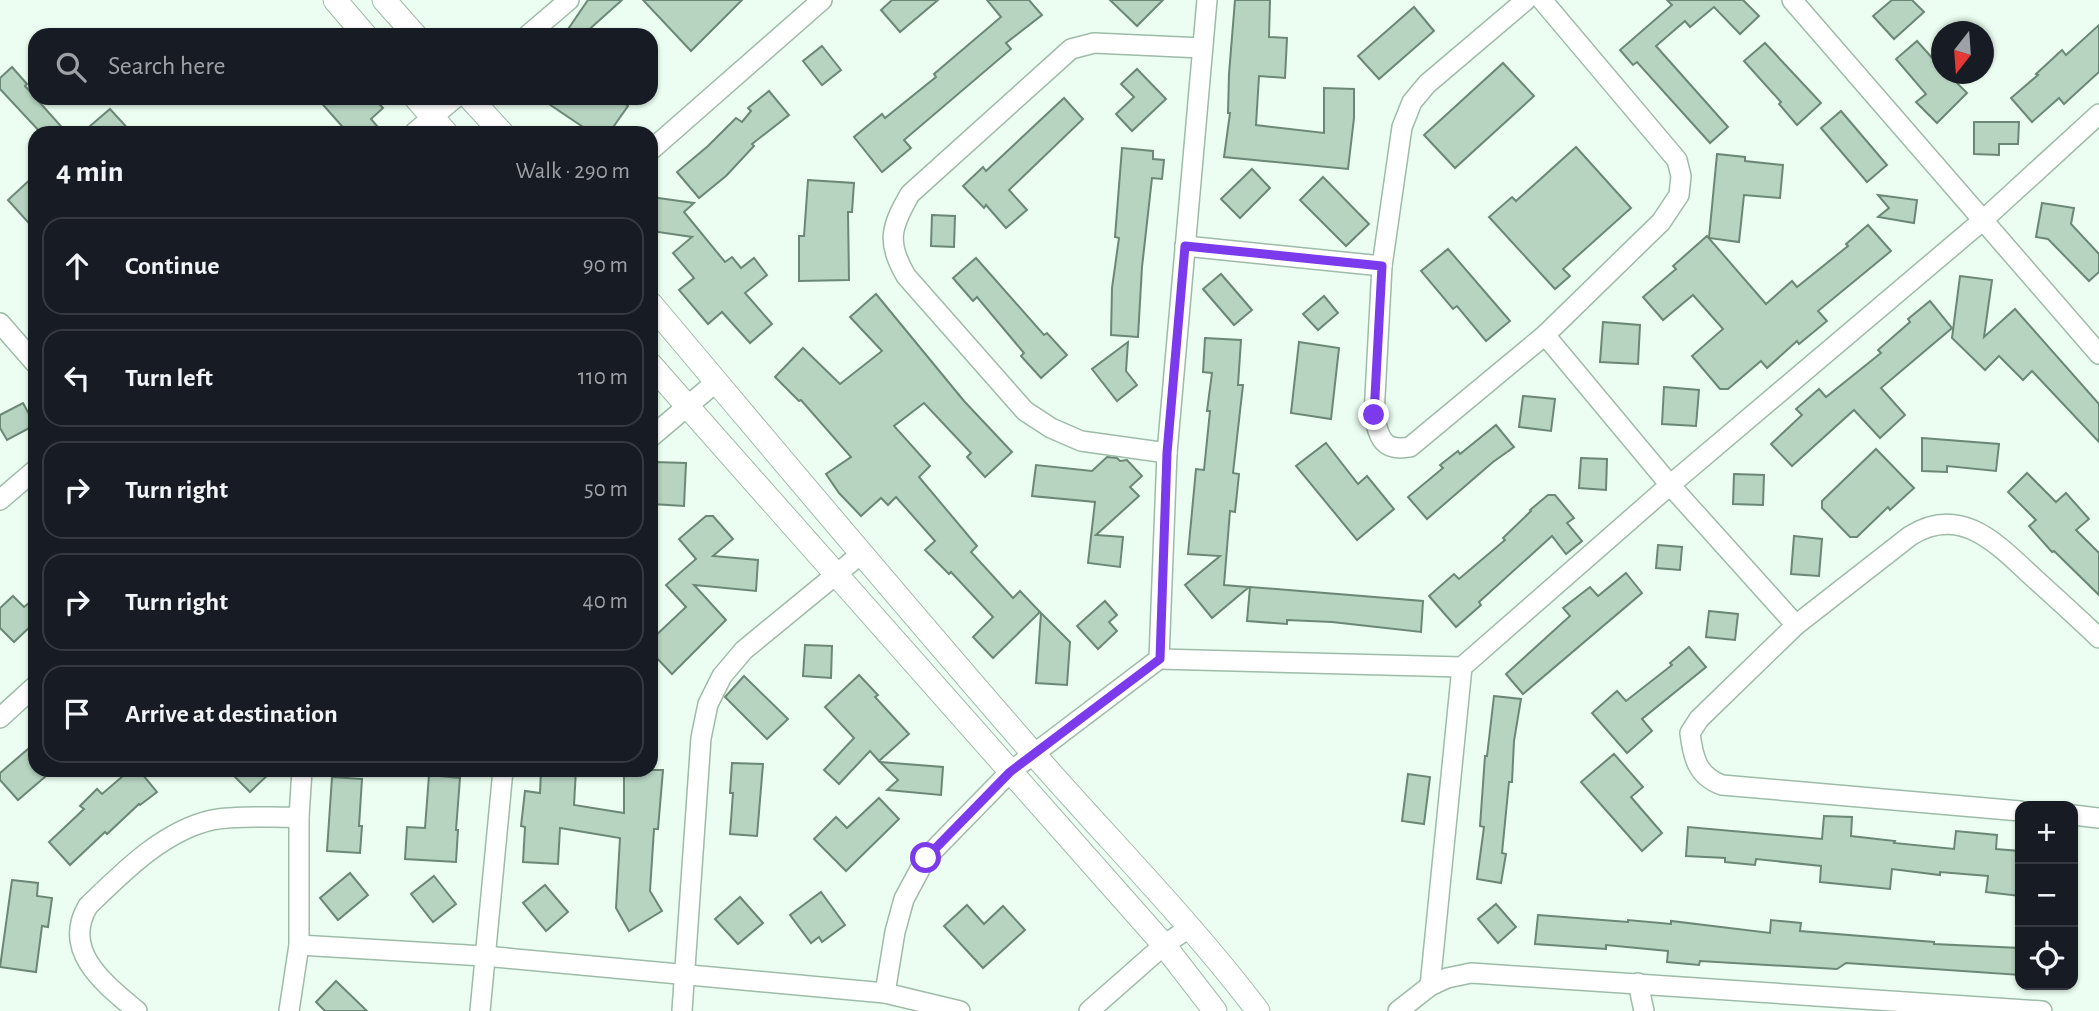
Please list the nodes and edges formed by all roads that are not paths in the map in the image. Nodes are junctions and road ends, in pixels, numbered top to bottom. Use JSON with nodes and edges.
{"nodes":[{"id":1,"x":384,"y":0,"type":"edge"},
{"id":2,"x":569,"y":0,"type":"edge"},
{"id":3,"x":822,"y":0,"type":"edge"},
{"id":4,"x":1207,"y":0,"type":"edge"},
{"id":5,"x":1527,"y":0,"type":"edge"},
{"id":6,"x":1542,"y":0,"type":"edge"},
{"id":7,"x":1792,"y":0,"type":"edge"},
{"id":8,"x":345,"y":4,"type":"edge"},
{"id":9,"x":360,"y":28,"type":"edge"},
{"id":10,"x":409,"y":28,"type":"edge"},
{"id":11,"x":536,"y":28,"type":"edge"},
{"id":12,"x":1202,"y":48,"type":"junction"},
{"id":13,"x":422,"y":105,"type":"edge"},
{"id":14,"x":451,"y":105,"type":"edge"},
{"id":15,"x":476,"y":105,"type":"edge"},
{"id":16,"x":2099,"y":114,"type":"edge"},
{"id":17,"x":439,"y":125,"type":"edge"},
{"id":18,"x":496,"y":126,"type":"edge"},
{"id":19,"x":658,"y":144,"type":"edge"},
{"id":20,"x":1982,"y":220,"type":"junction"},
{"id":21,"x":1185,"y":246,"type":"junction"},
{"id":22,"x":1382,"y":266,"type":"junction"},
{"id":23,"x":658,"y":312,"type":"edge"},
{"id":24,"x":0,"y":323,"type":"edge"},
{"id":25,"x":1545,"y":335,"type":"junction"},
{"id":26,"x":2099,"y":354,"type":"edge"},
{"id":27,"x":28,"y":355,"type":"edge"},
{"id":28,"x":658,"y":373,"type":"edge"},
{"id":29,"x":716,"y":382,"type":"junction"},
{"id":30,"x":687,"y":406,"type":"junction"},
{"id":31,"x":658,"y":432,"type":"edge"},
{"id":32,"x":1167,"y":453,"type":"junction"},
{"id":33,"x":28,"y":476,"type":"edge"},
{"id":34,"x":1670,"y":485,"type":"junction"},
{"id":35,"x":0,"y":500,"type":"edge"},
{"id":36,"x":861,"y":554,"type":"junction"},
{"id":37,"x":836,"y":574,"type":"junction"},
{"id":38,"x":1796,"y":625,"type":"junction"},
{"id":39,"x":2099,"y":638,"type":"edge"},
{"id":40,"x":1160,"y":659,"type":"junction"},
{"id":41,"x":1462,"y":667,"type":"junction"},
{"id":42,"x":28,"y":692,"type":"edge"},
{"id":43,"x":0,"y":718,"type":"edge"},
{"id":44,"x":1033,"y":753,"type":"junction"},
{"id":45,"x":1010,"y":772,"type":"junction"},
{"id":46,"x":302,"y":777,"type":"edge"},
{"id":47,"x":502,"y":777,"type":"edge"},
{"id":48,"x":2015,"y":811,"type":"edge"},
{"id":49,"x":2078,"y":816,"type":"edge"},
{"id":50,"x":299,"y":817,"type":"junction"},
{"id":51,"x":2099,"y":818,"type":"edge"},
{"id":52,"x":1189,"y":928,"type":"junction"},
{"id":53,"x":299,"y":945,"type":"junction"},
{"id":54,"x":1164,"y":945,"type":"junction"},
{"id":55,"x":484,"y":956,"type":"junction"},
{"id":56,"x":685,"y":975,"type":"junction"},
{"id":57,"x":1638,"y":983,"type":"junction"},
{"id":58,"x":1430,"y":986,"type":"junction"},
{"id":59,"x":885,"y":993,"type":"junction"},
{"id":60,"x":1408,"y":1009,"type":"edge"},
{"id":61,"x":137,"y":1011,"type":"edge"},
{"id":62,"x":289,"y":1011,"type":"edge"},
{"id":63,"x":480,"y":1011,"type":"edge"},
{"id":64,"x":681,"y":1011,"type":"edge"},
{"id":65,"x":960,"y":1011,"type":"edge"},
{"id":66,"x":1089,"y":1011,"type":"edge"},
{"id":67,"x":1215,"y":1011,"type":"edge"},
{"id":68,"x":1258,"y":1011,"type":"edge"},
{"id":69,"x":1644,"y":1011,"type":"edge"},
{"id":70,"x":2042,"y":1011,"type":"edge"}],
"edges":[{"from":1,"to":10,"type":"street"},
{"from":2,"to":11,"type":"street"},
{"from":3,"to":19,"type":"street"},
{"from":4,"to":12,"type":"street"},
{"from":5,"to":22,"type":"street"},
{"from":6,"to":25,"type":"street"},
{"from":7,"to":20,"type":"street"},
{"from":8,"to":9,"type":"street"},
{"from":12,"to":21,"type":"street"},
{"from":12,"to":32,"type":"street"},
{"from":13,"to":17,"type":"street"},
{"from":14,"to":17,"type":"street"},
{"from":15,"to":18,"type":"street"},
{"from":16,"to":20,"type":"street"},
{"from":20,"to":26,"type":"street"},
{"from":20,"to":34,"type":"street"},
{"from":21,"to":22,"type":"street"},
{"from":21,"to":32,"type":"street"},
{"from":22,"to":25,"type":"street"},
{"from":23,"to":29,"type":"street"},
{"from":24,"to":27,"type":"street"},
{"from":25,"to":34,"type":"street"},
{"from":28,"to":30,"type":"street"},
{"from":29,"to":30,"type":"street"},
{"from":29,"to":36,"type":"street"},
{"from":30,"to":31,"type":"street"},
{"from":30,"to":37,"type":"street"},
{"from":32,"to":40,"type":"street"},
{"from":33,"to":35,"type":"street"},
{"from":34,"to":38,"type":"street"},
{"from":34,"to":41,"type":"street"},
{"from":36,"to":37,"type":"street"},
{"from":36,"to":44,"type":"street"},
{"from":37,"to":45,"type":"street"},
{"from":37,"to":56,"type":"street"},
{"from":38,"to":39,"type":"street"},
{"from":38,"to":48,"type":"street"},
{"from":40,"to":41,"type":"street"},
{"from":40,"to":44,"type":"street"},
{"from":41,"to":58,"type":"street"},
{"from":42,"to":43,"type":"street"},
{"from":44,"to":45,"type":"street"},
{"from":44,"to":52,"type":"street"},
{"from":45,"to":54,"type":"street"},
{"from":45,"to":59,"type":"street"},
{"from":46,"to":50,"type":"street"},
{"from":47,"to":55,"type":"street"},
{"from":49,"to":51,"type":"street"},
{"from":50,"to":53,"type":"street"},
{"from":50,"to":61,"type":"street"},
{"from":52,"to":54,"type":"street"},
{"from":52,"to":68,"type":"street"},
{"from":53,"to":55,"type":"street"},
{"from":53,"to":62,"type":"street"},
{"from":54,"to":66,"type":"street"},
{"from":54,"to":67,"type":"street"},
{"from":55,"to":56,"type":"street"},
{"from":55,"to":63,"type":"street"},
{"from":56,"to":59,"type":"street"},
{"from":56,"to":64,"type":"street"},
{"from":57,"to":58,"type":"street"},
{"from":57,"to":69,"type":"street"},
{"from":57,"to":70,"type":"street"},
{"from":58,"to":60,"type":"street"},
{"from":59,"to":65,"type":"street"}]}
